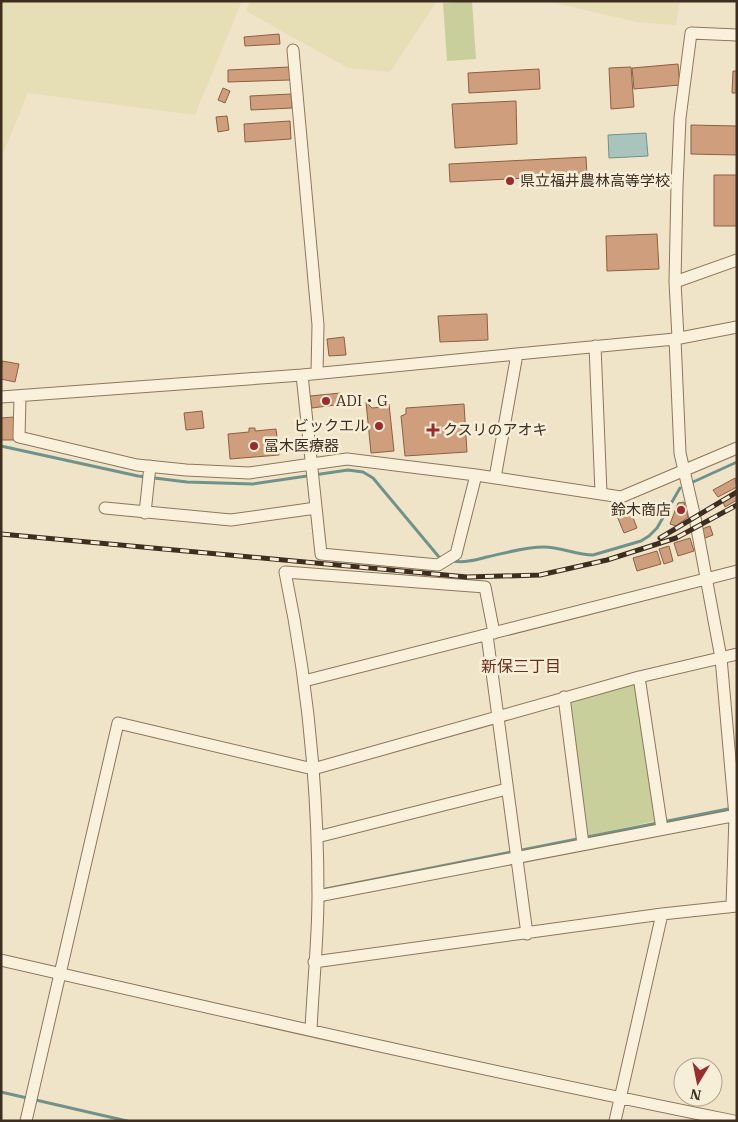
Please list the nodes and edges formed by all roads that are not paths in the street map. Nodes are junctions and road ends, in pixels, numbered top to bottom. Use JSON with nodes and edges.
{"nodes":[{"id":1,"x":737,"y":35,"type":"edge"},
{"id":2,"x":293,"y":50,"type":"dead end"},
{"id":3,"x":737,"y":260,"type":"edge"},
{"id":4,"x":675,"y":282,"type":"junction"},
{"id":5,"x":737,"y":327,"type":"edge"},
{"id":6,"x":677,"y":338,"type":"junction"},
{"id":7,"x":596,"y":346,"type":"junction"},
{"id":8,"x":518,"y":354,"type":"junction"},
{"id":9,"x":317,"y":373,"type":"junction"},
{"id":10,"x":302,"y":375,"type":"junction"},
{"id":11,"x":1,"y":397,"type":"edge"},
{"id":12,"x":20,"y":397,"type":"junction"},
{"id":13,"x":737,"y":448,"type":"edge"},
{"id":14,"x":311,"y":465,"type":"junction"},
{"id":15,"x":150,"y":466,"type":"junction"},
{"id":16,"x":684,"y":470,"type":"junction"},
{"id":17,"x":476,"y":475,"type":"junction"},
{"id":18,"x":496,"y":478,"type":"junction"},
{"id":19,"x":601,"y":493,"type":"junction"},
{"id":20,"x":105,"y":508,"type":"dead end"},
{"id":21,"x":316,"y":508,"type":"junction"},
{"id":22,"x":145,"y":513,"type":"junction"},
{"id":23,"x":737,"y":570,"type":"edge"},
{"id":24,"x":706,"y":578,"type":"junction"},
{"id":25,"x":491,"y":634,"type":"junction"},
{"id":26,"x":737,"y":654,"type":"edge"},
{"id":27,"x":721,"y":658,"type":"junction"},
{"id":28,"x":640,"y":677,"type":"junction"},
{"id":29,"x":304,"y":681,"type":"junction"},
{"id":30,"x":564,"y":697,"type":"junction"},
{"id":31,"x":498,"y":716,"type":"junction"},
{"id":32,"x":733,"y":751,"type":"edge"},
{"id":33,"x":313,"y":769,"type":"junction"},
{"id":34,"x":507,"y":789,"type":"junction"},
{"id":35,"x":736,"y":815,"type":"edge"},
{"id":36,"x":662,"y":829,"type":"junction"},
{"id":37,"x":317,"y":837,"type":"junction"},
{"id":38,"x":583,"y":844,"type":"junction"},
{"id":39,"x":516,"y":858,"type":"junction"},
{"id":40,"x":318,"y":896,"type":"junction"},
{"id":41,"x":735,"y":906,"type":"edge"},
{"id":42,"x":662,"y":914,"type":"junction"},
{"id":43,"x":526,"y":934,"type":"junction"},
{"id":44,"x":1,"y":960,"type":"edge"},
{"id":45,"x":314,"y":962,"type":"junction"},
{"id":46,"x":60,"y":973,"type":"junction"},
{"id":47,"x":311,"y":1030,"type":"junction"},
{"id":48,"x":620,"y":1098,"type":"junction"},
{"id":49,"x":26,"y":1121,"type":"edge"},
{"id":50,"x":615,"y":1121,"type":"edge"},
{"id":51,"x":734,"y":1121,"type":"edge"}],
"edges":[{"from":1,"to":4,"type":"street"},
{"from":2,"to":9,"type":"street"},
{"from":3,"to":4,"type":"street"},
{"from":4,"to":6,"type":"street"},
{"from":5,"to":6,"type":"street"},
{"from":6,"to":7,"type":"street"},
{"from":6,"to":16,"type":"street"},
{"from":7,"to":8,"type":"street"},
{"from":7,"to":19,"type":"street"},
{"from":8,"to":9,"type":"street"},
{"from":8,"to":18,"type":"street"},
{"from":9,"to":10,"type":"street"},
{"from":10,"to":12,"type":"street"},
{"from":10,"to":14,"type":"street"},
{"from":11,"to":12,"type":"street"},
{"from":12,"to":15,"type":"street"},
{"from":13,"to":16,"type":"street"},
{"from":14,"to":15,"type":"street"},
{"from":14,"to":17,"type":"street"},
{"from":14,"to":21,"type":"street"},
{"from":15,"to":22,"type":"street"},
{"from":16,"to":19,"type":"street"},
{"from":16,"to":24,"type":"street"},
{"from":17,"to":18,"type":"street"},
{"from":17,"to":21,"type":"street"},
{"from":18,"to":19,"type":"street"},
{"from":20,"to":22,"type":"street"},
{"from":21,"to":22,"type":"street"},
{"from":23,"to":24,"type":"street"},
{"from":24,"to":25,"type":"street"},
{"from":24,"to":27,"type":"street"},
{"from":25,"to":29,"type":"street"},
{"from":25,"to":29,"type":"street"},
{"from":25,"to":31,"type":"street"},
{"from":26,"to":27,"type":"street"},
{"from":27,"to":28,"type":"street"},
{"from":27,"to":32,"type":"street"},
{"from":28,"to":30,"type":"street"},
{"from":28,"to":36,"type":"street"},
{"from":29,"to":33,"type":"street"},
{"from":30,"to":31,"type":"street"},
{"from":30,"to":38,"type":"street"},
{"from":31,"to":33,"type":"street"},
{"from":31,"to":34,"type":"street"},
{"from":32,"to":35,"type":"street"},
{"from":33,"to":37,"type":"street"},
{"from":33,"to":46,"type":"street"},
{"from":34,"to":37,"type":"street"},
{"from":34,"to":39,"type":"street"},
{"from":35,"to":36,"type":"street"},
{"from":35,"to":41,"type":"street"},
{"from":36,"to":38,"type":"street"},
{"from":37,"to":40,"type":"street"},
{"from":38,"to":39,"type":"street"},
{"from":39,"to":40,"type":"street"},
{"from":39,"to":43,"type":"street"},
{"from":40,"to":45,"type":"street"},
{"from":41,"to":42,"type":"street"},
{"from":42,"to":43,"type":"street"},
{"from":42,"to":48,"type":"street"},
{"from":43,"to":45,"type":"street"},
{"from":44,"to":46,"type":"street"},
{"from":45,"to":47,"type":"street"},
{"from":46,"to":47,"type":"street"},
{"from":46,"to":49,"type":"street"},
{"from":47,"to":48,"type":"street"},
{"from":48,"to":50,"type":"street"},
{"from":48,"to":51,"type":"street"}]}
